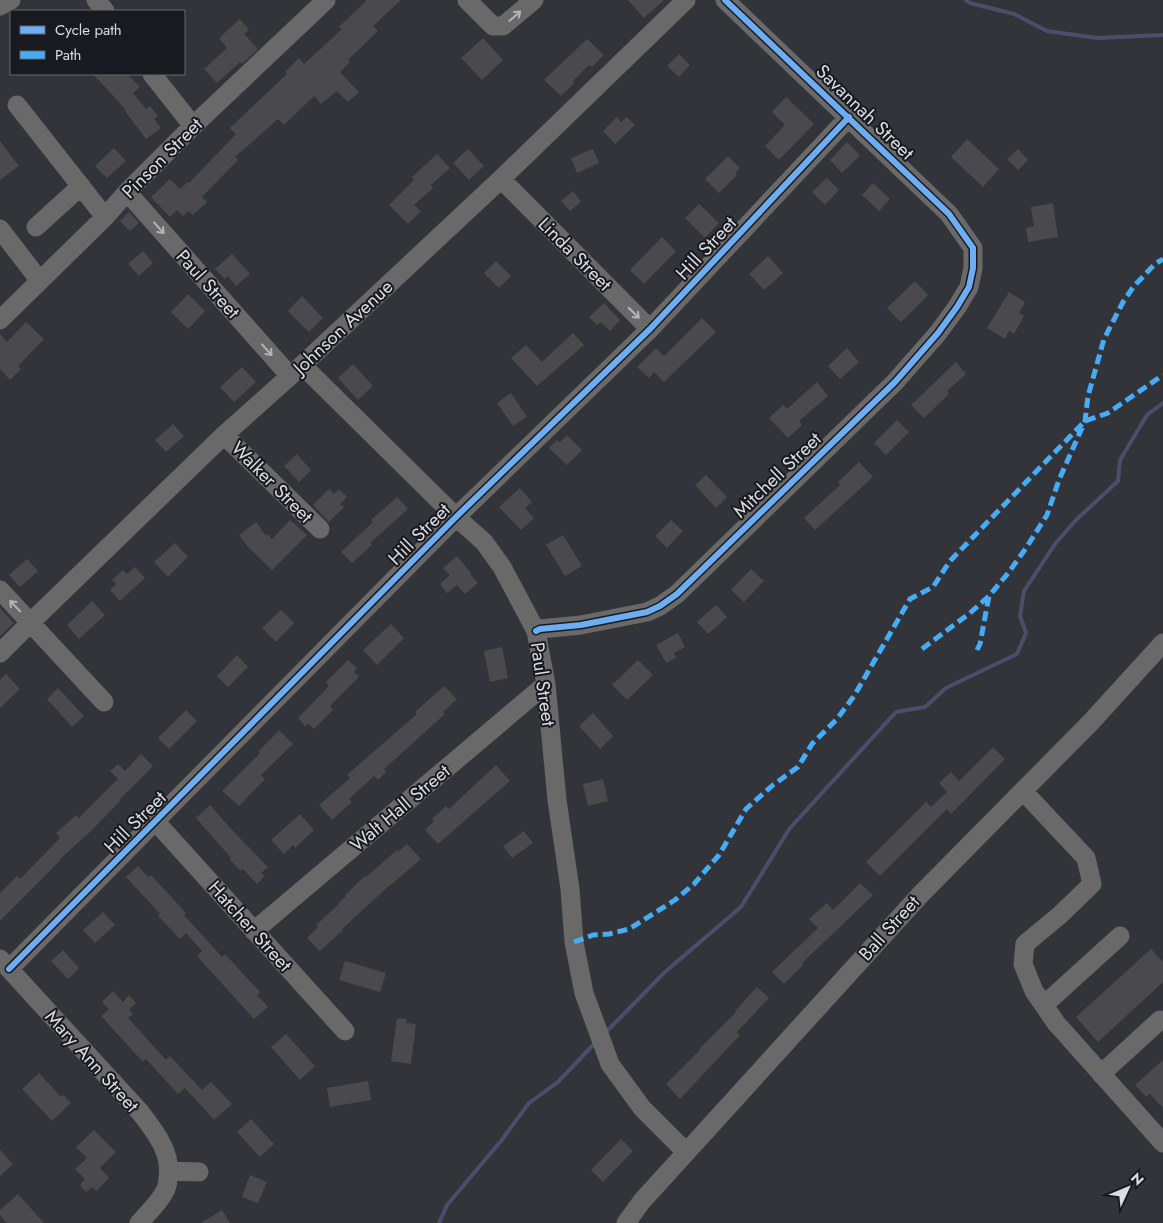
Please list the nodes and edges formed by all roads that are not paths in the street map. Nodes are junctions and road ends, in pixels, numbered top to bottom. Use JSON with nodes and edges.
{"nodes":[{"id":1,"x":11,"y":0,"type":"edge"},
{"id":2,"x":96,"y":0,"type":"edge"},
{"id":3,"x":326,"y":0,"type":"edge"},
{"id":4,"x":467,"y":0,"type":"edge"},
{"id":5,"x":534,"y":0,"type":"edge"},
{"id":6,"x":686,"y":0,"type":"edge"},
{"id":7,"x":725,"y":0,"type":"edge"},
{"id":8,"x":0,"y":6,"type":"edge"},
{"id":9,"x":104,"y":10,"type":"edge"},
{"id":10,"x":153,"y":75,"type":"edge"},
{"id":11,"x":17,"y":105,"type":"dead end"},
{"id":12,"x":849,"y":118,"type":"junction"},
{"id":13,"x":192,"y":126,"type":"junction"},
{"id":14,"x":501,"y":179,"type":"junction"},
{"id":15,"x":81,"y":186,"type":"junction"},
{"id":16,"x":127,"y":192,"type":"junction"},
{"id":17,"x":105,"y":217,"type":"junction"},
{"id":18,"x":36,"y":227,"type":"dead end"},
{"id":19,"x":0,"y":229,"type":"edge"},
{"id":20,"x":973,"y":255,"type":"joint"},
{"id":21,"x":40,"y":281,"type":"junction"},
{"id":22,"x":0,"y":320,"type":"edge"},
{"id":23,"x":650,"y":329,"type":"junction"},
{"id":24,"x":296,"y":371,"type":"junction"},
{"id":25,"x":224,"y":435,"type":"junction"},
{"id":26,"x":456,"y":517,"type":"junction"},
{"id":27,"x":320,"y":529,"type":"dead end"},
{"id":28,"x":0,"y":590,"type":"edge"},
{"id":29,"x":30,"y":622,"type":"junction"},
{"id":30,"x":536,"y":630,"type":"junction"},
{"id":31,"x":0,"y":653,"type":"edge"},
{"id":32,"x":1159,"y":654,"type":"edge"},
{"id":33,"x":546,"y":684,"type":"junction"},
{"id":34,"x":104,"y":702,"type":"dead end"},
{"id":35,"x":1023,"y":791,"type":"junction"},
{"id":36,"x":156,"y":822,"type":"junction"},
{"id":37,"x":254,"y":931,"type":"junction"},
{"id":38,"x":1120,"y":936,"type":"dead end"},
{"id":39,"x":5,"y":964,"type":"edge"},
{"id":40,"x":1044,"y":1005,"type":"junction"},
{"id":41,"x":1160,"y":1020,"type":"dead end"},
{"id":42,"x":345,"y":1030,"type":"dead end"},
{"id":43,"x":1101,"y":1074,"type":"junction"},
{"id":44,"x":1163,"y":1143,"type":"edge"},
{"id":45,"x":686,"y":1152,"type":"junction"},
{"id":46,"x":170,"y":1171,"type":"junction"},
{"id":47,"x":199,"y":1172,"type":"dead end"},
{"id":48,"x":139,"y":1223,"type":"edge"},
{"id":49,"x":626,"y":1223,"type":"edge"}],
"edges":[{"from":1,"to":8,"type":"street"},
{"from":2,"to":9,"type":"street"},
{"from":3,"to":13,"type":"street","name":"Pinson Street"},
{"from":4,"to":5,"type":"street","one_way":true},
{"from":6,"to":14,"type":"street","name":"Johnson Avenue"},
{"from":7,"to":12,"type":"street","name":"Savannah Street"},
{"from":10,"to":13,"type":"street"},
{"from":11,"to":15,"type":"street"},
{"from":12,"to":20,"type":"street","name":"Savannah Street"},
{"from":12,"to":23,"type":"street","name":"Hill Street"},
{"from":13,"to":16,"type":"street","name":"Pinson Street"},
{"from":14,"to":23,"type":"street","name":"Linda Street","one_way":true},
{"from":14,"to":24,"type":"street","name":"Johnson Avenue"},
{"from":15,"to":17,"type":"street"},
{"from":15,"to":18,"type":"street"},
{"from":16,"to":17,"type":"street","name":"Pinson Street"},
{"from":16,"to":24,"type":"street","name":"Paul Street","one_way":true},
{"from":17,"to":21,"type":"street","name":"Pinson Street"},
{"from":19,"to":21,"type":"street"},
{"from":20,"to":30,"type":"street","name":"Mitchell Street"},
{"from":21,"to":22,"type":"street","name":"Pinson Street"},
{"from":23,"to":26,"type":"street","name":"Hill Street"},
{"from":24,"to":25,"type":"street","name":"Johnson Avenue"},
{"from":24,"to":26,"type":"street","name":"Paul Street"},
{"from":25,"to":27,"type":"street","name":"Walker Street"},
{"from":25,"to":29,"type":"street","name":"Johnson Avenue"},
{"from":26,"to":30,"type":"street","name":"Paul Street"},
{"from":26,"to":36,"type":"street","name":"Hill Street"},
{"from":29,"to":28,"type":"street","one_way":true},
{"from":29,"to":31,"type":"street","name":"Johnson Avenue"},
{"from":29,"to":34,"type":"street"},
{"from":30,"to":33,"type":"street","name":"Paul Street"},
{"from":32,"to":35,"type":"street","name":"Ball Street"},
{"from":33,"to":37,"type":"street","name":"Walt Hall Street"},
{"from":33,"to":45,"type":"street","name":"Paul Street"},
{"from":35,"to":40,"type":"street"},
{"from":35,"to":45,"type":"street","name":"Ball Street"},
{"from":36,"to":37,"type":"street","name":"Hatcher Street"},
{"from":36,"to":39,"type":"street","name":"Hill Street"},
{"from":37,"to":42,"type":"street","name":"Hatcher Street"},
{"from":38,"to":40,"type":"street"},
{"from":39,"to":46,"type":"street","name":"Mary Ann Street"},
{"from":40,"to":43,"type":"street"},
{"from":41,"to":43,"type":"street"},
{"from":43,"to":44,"type":"street"},
{"from":45,"to":49,"type":"street","name":"Ball Street"},
{"from":46,"to":47,"type":"street"},
{"from":46,"to":48,"type":"street"}]}
